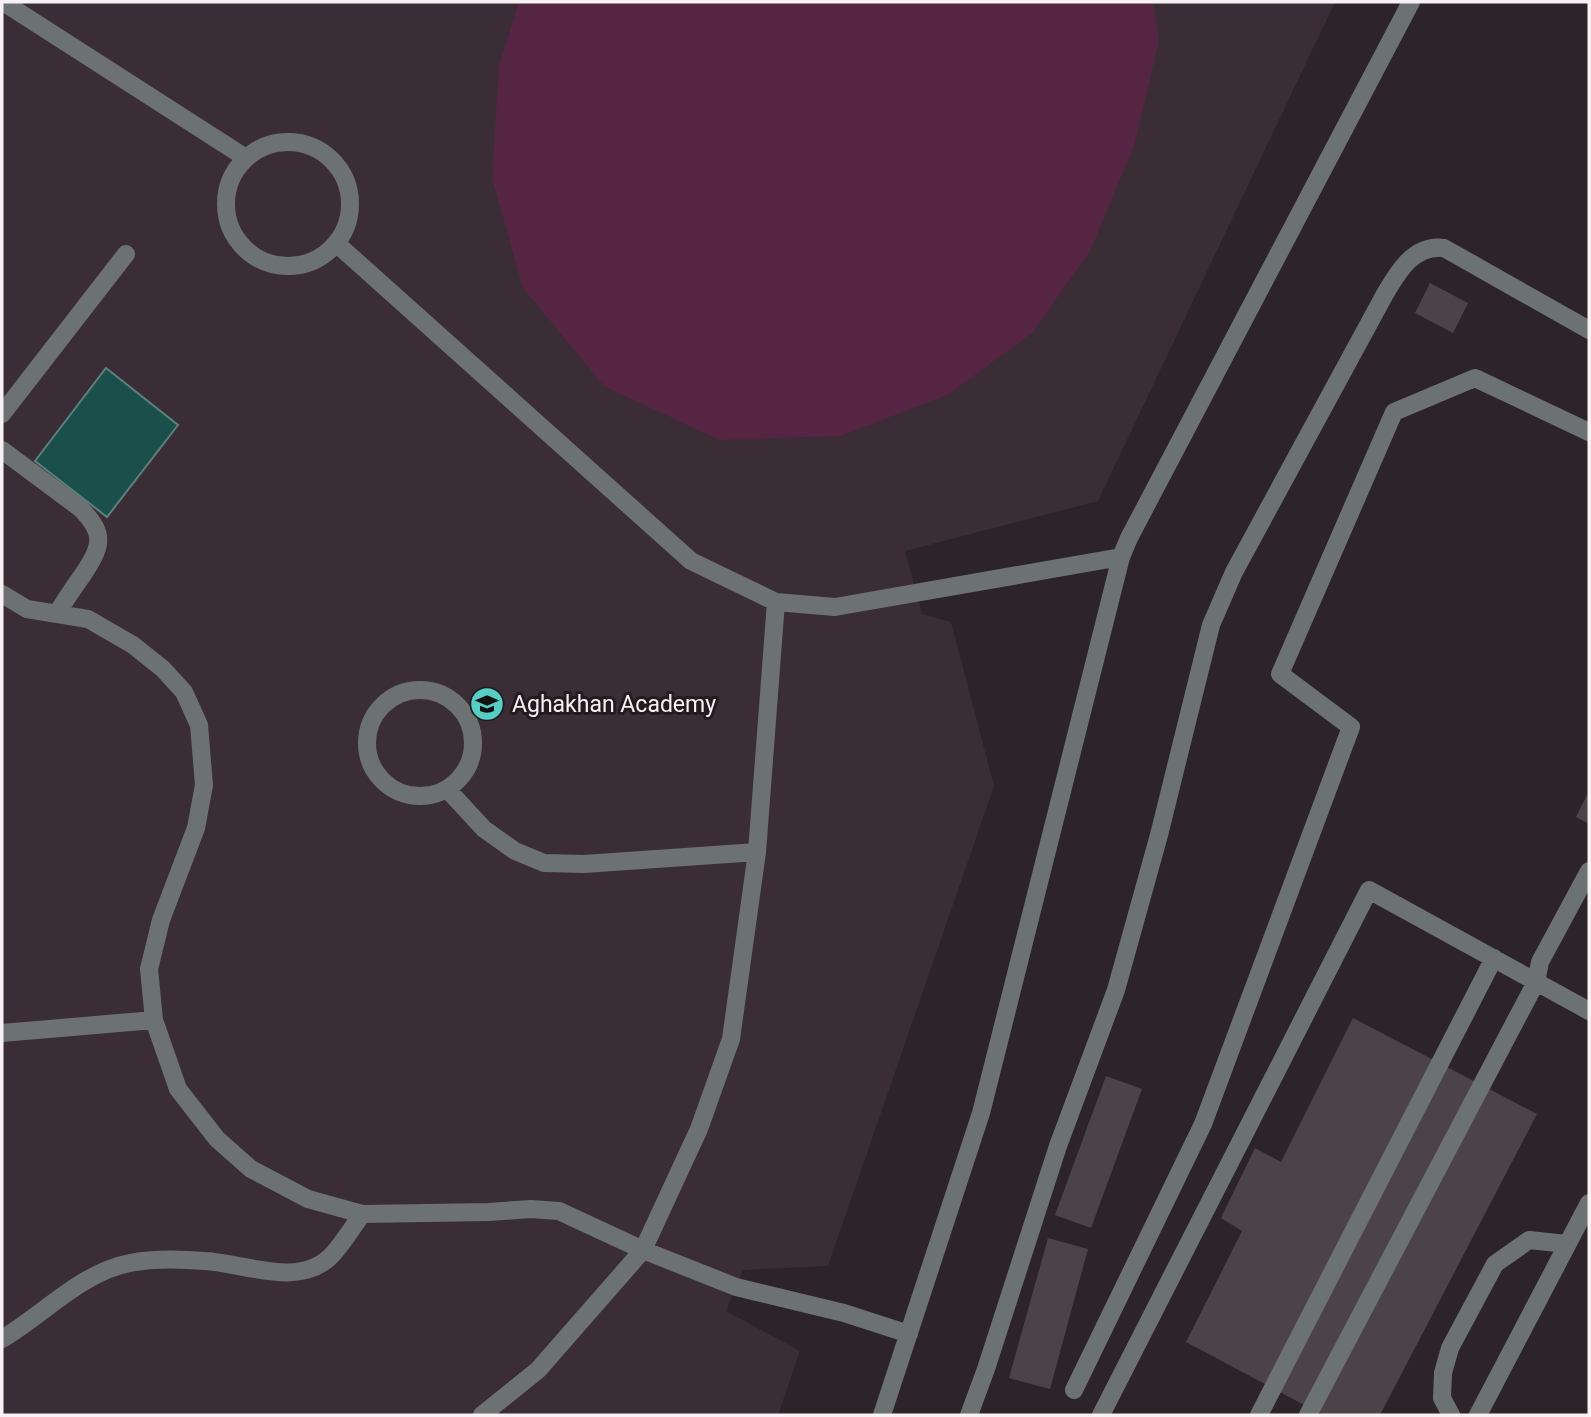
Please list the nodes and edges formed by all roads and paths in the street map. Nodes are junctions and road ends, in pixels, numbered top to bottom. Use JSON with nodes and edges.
{"nodes":[{"id":1,"x":3,"y":2,"type":"edge"},
{"id":2,"x":1411,"y":2,"type":"edge"},
{"id":3,"x":246,"y":158,"type":"junction"},
{"id":4,"x":337,"y":244,"type":"junction"},
{"id":5,"x":126,"y":254,"type":"dead end"},
{"id":6,"x":1589,"y":330,"type":"edge"},
{"id":7,"x":2,"y":414,"type":"edge"},
{"id":8,"x":1589,"y":432,"type":"edge"},
{"id":9,"x":2,"y":450,"type":"edge"},
{"id":10,"x":1121,"y":557,"type":"junction"},
{"id":11,"x":2,"y":594,"type":"edge"},
{"id":12,"x":776,"y":602,"type":"junction"},
{"id":13,"x":57,"y":613,"type":"junction"},
{"id":14,"x":447,"y":789,"type":"junction"},
{"id":15,"x":757,"y":852,"type":"junction"},
{"id":16,"x":1589,"y":872,"type":"edge"},
{"id":17,"x":1494,"y":958,"type":"junction"},
{"id":18,"x":1536,"y":982,"type":"junction"},
{"id":19,"x":1589,"y":1011,"type":"edge"},
{"id":20,"x":154,"y":1020,"type":"junction"},
{"id":21,"x":2,"y":1032,"type":"edge"},
{"id":22,"x":1589,"y":1203,"type":"edge"},
{"id":23,"x":362,"y":1214,"type":"junction"},
{"id":24,"x":1567,"y":1244,"type":"junction"},
{"id":25,"x":643,"y":1250,"type":"junction"},
{"id":26,"x":909,"y":1334,"type":"junction"},
{"id":27,"x":2,"y":1339,"type":"edge"},
{"id":28,"x":1074,"y":1390,"type":"dead end"},
{"id":29,"x":482,"y":1415,"type":"edge"},
{"id":30,"x":882,"y":1415,"type":"edge"},
{"id":31,"x":969,"y":1415,"type":"edge"},
{"id":32,"x":1101,"y":1415,"type":"edge"},
{"id":33,"x":1259,"y":1415,"type":"edge"},
{"id":34,"x":1308,"y":1415,"type":"edge"},
{"id":35,"x":1451,"y":1415,"type":"edge"},
{"id":36,"x":1478,"y":1415,"type":"edge"}],
"edges":[{"from":1,"to":3,"type":"street"},
{"from":2,"to":10,"type":"street"},
{"from":3,"to":4,"type":"street"},
{"from":3,"to":4,"type":"street"},
{"from":4,"to":12,"type":"street"},
{"from":5,"to":7,"type":"street"},
{"from":6,"to":31,"type":"street"},
{"from":8,"to":28,"type":"street"},
{"from":9,"to":13,"type":"street"},
{"from":10,"to":12,"type":"street"},
{"from":10,"to":26,"type":"street"},
{"from":11,"to":13,"type":"street"},
{"from":12,"to":15,"type":"street"},
{"from":13,"to":20,"type":"street"},
{"from":14,"to":14,"type":"street"},
{"from":14,"to":15,"type":"street"},
{"from":15,"to":25,"type":"street"},
{"from":16,"to":18,"type":"street"},
{"from":17,"to":18,"type":"street"},
{"from":17,"to":32,"type":"street"},
{"from":17,"to":33,"type":"street"},
{"from":18,"to":19,"type":"street"},
{"from":18,"to":34,"type":"street"},
{"from":20,"to":21,"type":"street"},
{"from":20,"to":23,"type":"street"},
{"from":22,"to":24,"type":"street"},
{"from":23,"to":25,"type":"street"},
{"from":23,"to":27,"type":"street"},
{"from":24,"to":35,"type":"street"},
{"from":24,"to":36,"type":"street"},
{"from":25,"to":26,"type":"street"},
{"from":25,"to":29,"type":"street"},
{"from":26,"to":30,"type":"street"}]}
